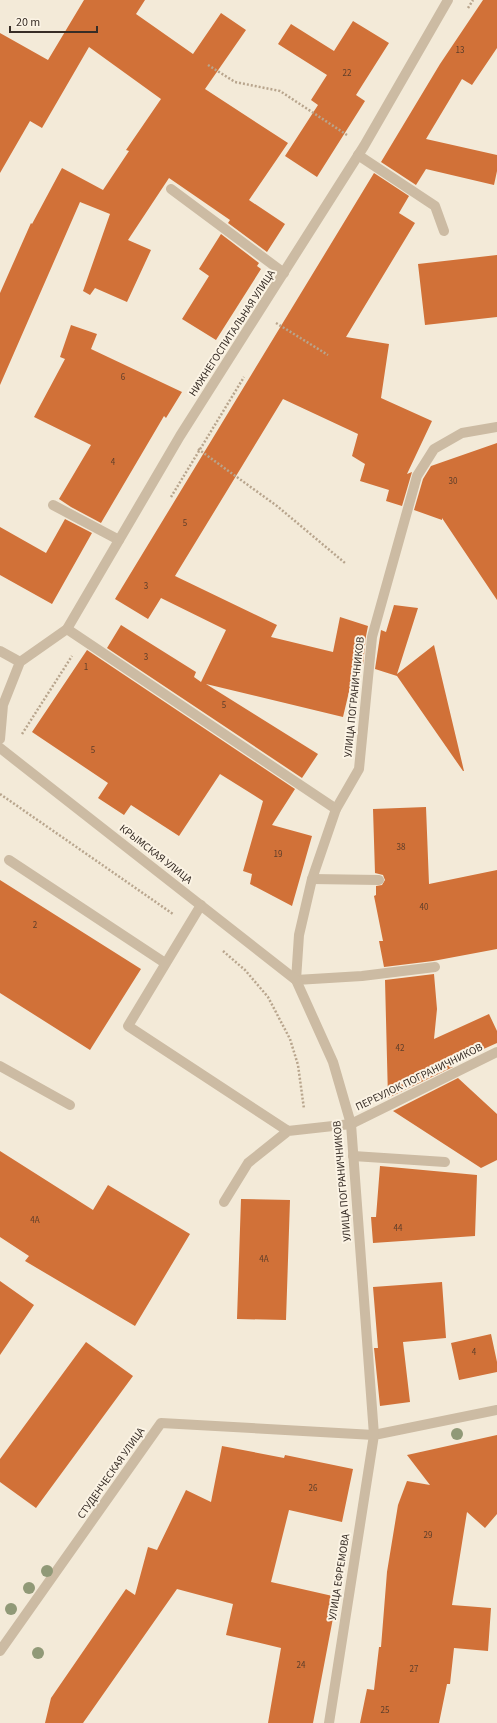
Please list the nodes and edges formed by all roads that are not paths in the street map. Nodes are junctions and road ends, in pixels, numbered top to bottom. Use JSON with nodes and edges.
{"nodes":[{"id":1,"x":448,"y":0,"type":"edge"},
{"id":2,"x":358,"y":155,"type":"junction"},
{"id":3,"x":171,"y":189,"type":"dead end"},
{"id":4,"x":444,"y":231,"type":"dead end"},
{"id":5,"x":284,"y":273,"type":"junction"},
{"id":6,"x":497,"y":427,"type":"edge"},
{"id":7,"x":53,"y":505,"type":"dead end"},
{"id":8,"x":119,"y":540,"type":"junction"},
{"id":9,"x":68,"y":629,"type":"junction"},
{"id":10,"x":0,"y":651,"type":"edge"},
{"id":11,"x":20,"y":662,"type":"junction"},
{"id":12,"x":0,"y":739,"type":"edge"},
{"id":13,"x":0,"y":748,"type":"edge"},
{"id":14,"x":336,"y":809,"type":"junction"},
{"id":15,"x":9,"y":860,"type":"dead end"},
{"id":16,"x":312,"y":879,"type":"junction"},
{"id":17,"x":379,"y":880,"type":"dead end"},
{"id":18,"x":201,"y":905,"type":"junction"},
{"id":19,"x":165,"y":963,"type":"junction"},
{"id":20,"x":435,"y":967,"type":"dead end"},
{"id":21,"x":296,"y":980,"type":"junction"},
{"id":22,"x":497,"y":1052,"type":"edge"},
{"id":23,"x":0,"y":1066,"type":"edge"},
{"id":24,"x":70,"y":1105,"type":"dead end"},
{"id":25,"x":351,"y":1124,"type":"junction"},
{"id":26,"x":288,"y":1131,"type":"junction"},
{"id":27,"x":353,"y":1156,"type":"junction"},
{"id":28,"x":445,"y":1162,"type":"dead end"},
{"id":29,"x":224,"y":1202,"type":"dead end"},
{"id":30,"x":497,"y":1410,"type":"edge"},
{"id":31,"x":374,"y":1435,"type":"junction"},
{"id":32,"x":0,"y":1651,"type":"edge"},
{"id":33,"x":329,"y":1723,"type":"edge"}],
"edges":[{"from":1,"to":2,"type":"street","name":"НИЖНЕГОСПИТАЛЬНАЯ УЛИЦА"},
{"from":2,"to":4,"type":"street"},
{"from":2,"to":5,"type":"street","name":"НИЖНЕГОСПИТАЛЬНАЯ УЛИЦА"},
{"from":3,"to":5,"type":"street"},
{"from":5,"to":8,"type":"street","name":"НИЖНЕГОСПИТАЛЬНАЯ УЛИЦА"},
{"from":6,"to":14,"type":"street","name":"УЛИЦА ПОГРАНИЧНИКОВ"},
{"from":7,"to":8,"type":"street"},
{"from":8,"to":9,"type":"street","name":"НИЖНЕГОСПИТАЛЬНАЯ УЛИЦА"},
{"from":9,"to":11,"type":"street","name":"НИЖНЕГОСПИТАЛЬНАЯ УЛИЦА"},
{"from":9,"to":14,"type":"street"},
{"from":10,"to":11,"type":"street"},
{"from":11,"to":12,"type":"street"},
{"from":13,"to":18,"type":"street","name":"КРЫМСКАЯ УЛИЦА"},
{"from":14,"to":16,"type":"street","name":"УЛИЦА ПОГРАНИЧНИКОВ"},
{"from":15,"to":19,"type":"street"},
{"from":16,"to":17,"type":"street"},
{"from":16,"to":21,"type":"street","name":"УЛИЦА ПОГРАНИЧНИКОВ"},
{"from":18,"to":19,"type":"street"},
{"from":18,"to":21,"type":"street","name":"КРЫМСКАЯ УЛИЦА"},
{"from":19,"to":26,"type":"street"},
{"from":20,"to":21,"type":"street"},
{"from":21,"to":25,"type":"street","name":"УЛИЦА ПОГРАНИЧНИКОВ"},
{"from":22,"to":25,"type":"street","name":"ПЕРЕУЛОК ПОГРАНИЧНИКОВ"},
{"from":23,"to":24,"type":"street"},
{"from":25,"to":26,"type":"street","name":"ПЕРЕУЛОК ПОГРАНИЧНИКОВ"},
{"from":25,"to":27,"type":"street","name":"УЛИЦА ПОГРАНИЧНИКОВ"},
{"from":26,"to":29,"type":"street"},
{"from":27,"to":28,"type":"street"},
{"from":27,"to":31,"type":"street","name":"УЛИЦА ПОГРАНИЧНИКОВ"},
{"from":30,"to":31,"type":"street"},
{"from":31,"to":32,"type":"street","name":"СТУДЕНЧЕСКАЯ УЛИЦА"},
{"from":31,"to":33,"type":"street","name":"УЛИЦА ЕФРЕМОВА"}]}
